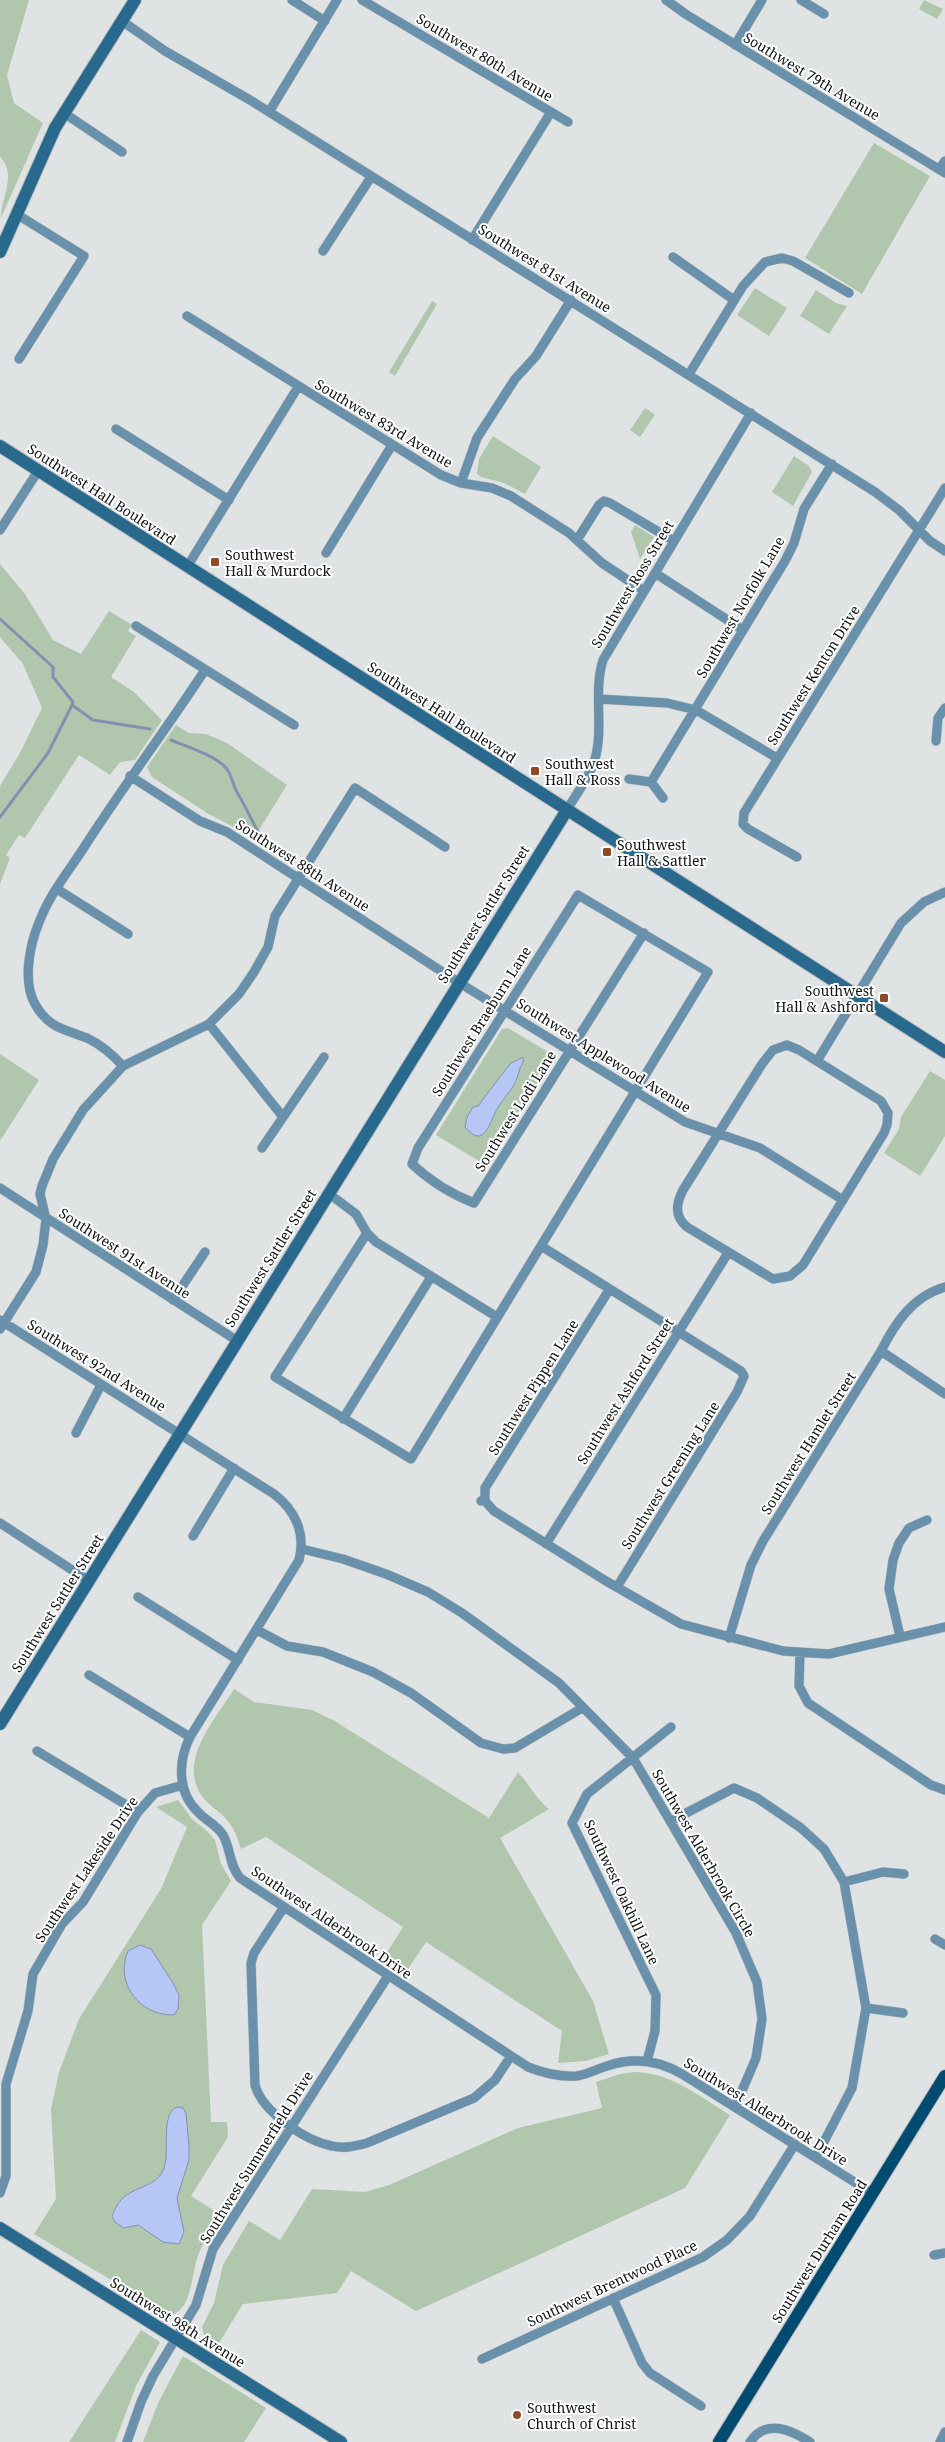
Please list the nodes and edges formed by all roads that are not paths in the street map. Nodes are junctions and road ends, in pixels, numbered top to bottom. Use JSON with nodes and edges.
{"nodes":[{"id":1,"x":135,"y":0,"type":"edge"},
{"id":2,"x":292,"y":0,"type":"edge"},
{"id":3,"x":337,"y":0,"type":"edge"},
{"id":4,"x":362,"y":0,"type":"edge"},
{"id":5,"x":666,"y":0,"type":"edge"},
{"id":6,"x":762,"y":0,"type":"edge"},
{"id":7,"x":801,"y":0,"type":"edge"},
{"id":8,"x":824,"y":14,"type":"dead end"},
{"id":9,"x":122,"y":21,"type":"junction"},
{"id":10,"x":325,"y":21,"type":"junction"},
{"id":11,"x":735,"y":45,"type":"junction"},
{"id":12,"x":269,"y":112,"type":"junction"},
{"id":13,"x":551,"y":112,"type":"junction"},
{"id":14,"x":64,"y":114,"type":"junction"},
{"id":15,"x":568,"y":122,"type":"dead end"},
{"id":16,"x":122,"y":152,"type":"dead end"},
{"id":17,"x":945,"y":161,"type":"edge"},
{"id":18,"x":942,"y":171,"type":"edge"},
{"id":19,"x":371,"y":177,"type":"junction"},
{"id":20,"x":18,"y":215,"type":"junction"},
{"id":21,"x":472,"y":240,"type":"junction"},
{"id":22,"x":323,"y":251,"type":"dead end"},
{"id":23,"x":0,"y":252,"type":"edge"},
{"id":24,"x":673,"y":258,"type":"dead end"},
{"id":25,"x":849,"y":294,"type":"dead end"},
{"id":26,"x":571,"y":300,"type":"junction"},
{"id":27,"x":734,"y":300,"type":"junction"},
{"id":28,"x":187,"y":316,"type":"dead end"},
{"id":29,"x":19,"y":359,"type":"dead end"},
{"id":30,"x":689,"y":374,"type":"junction"},
{"id":31,"x":298,"y":387,"type":"junction"},
{"id":32,"x":751,"y":413,"type":"junction"},
{"id":33,"x":116,"y":429,"type":"dead end"},
{"id":34,"x":0,"y":446,"type":"edge"},
{"id":35,"x":392,"y":446,"type":"junction"},
{"id":36,"x":832,"y":464,"type":"junction"},
{"id":37,"x":38,"y":471,"type":"junction"},
{"id":38,"x":461,"y":482,"type":"junction"},
{"id":39,"x":945,"y":488,"type":"edge"},
{"id":40,"x":229,"y":500,"type":"junction"},
{"id":41,"x":0,"y":530,"type":"edge"},
{"id":42,"x":919,"y":531,"type":"junction"},
{"id":43,"x":578,"y":540,"type":"junction"},
{"id":44,"x":674,"y":541,"type":"junction"},
{"id":45,"x":945,"y":551,"type":"edge"},
{"id":46,"x":326,"y":553,"type":"dead end"},
{"id":47,"x":187,"y":566,"type":"junction"},
{"id":48,"x":655,"y":573,"type":"junction"},
{"id":49,"x":644,"y":591,"type":"junction"},
{"id":50,"x":136,"y":626,"type":"dead end"},
{"id":51,"x":743,"y":630,"type":"junction"},
{"id":52,"x":205,"y":670,"type":"junction"},
{"id":53,"x":599,"y":699,"type":"junction"},
{"id":54,"x":945,"y":708,"type":"edge"},
{"id":55,"x":696,"y":710,"type":"junction"},
{"id":56,"x":294,"y":725,"type":"dead end"},
{"id":57,"x":936,"y":741,"type":"dead end"},
{"id":58,"x":777,"y":758,"type":"junction"},
{"id":59,"x":130,"y":776,"type":"junction"},
{"id":60,"x":629,"y":779,"type":"dead end"},
{"id":61,"x":651,"y":782,"type":"junction"},
{"id":62,"x":663,"y":798,"type":"dead end"},
{"id":63,"x":567,"y":810,"type":"junction"},
{"id":64,"x":445,"y":847,"type":"dead end"},
{"id":65,"x":797,"y":857,"type":"dead end"},
{"id":66,"x":298,"y":878,"type":"junction"},
{"id":67,"x":57,"y":889,"type":"junction"},
{"id":68,"x":945,"y":892,"type":"edge"},
{"id":69,"x":644,"y":933,"type":"junction"},
{"id":70,"x":128,"y":934,"type":"dead end"},
{"id":71,"x":458,"y":982,"type":"junction"},
{"id":72,"x":857,"y":996,"type":"junction"},
{"id":73,"x":505,"y":1010,"type":"junction"},
{"id":74,"x":209,"y":1024,"type":"junction"},
{"id":75,"x":569,"y":1052,"type":"junction"},
{"id":76,"x":945,"y":1052,"type":"edge"},
{"id":77,"x":324,"y":1057,"type":"dead end"},
{"id":78,"x":817,"y":1061,"type":"junction"},
{"id":79,"x":123,"y":1066,"type":"junction"},
{"id":80,"x":636,"y":1092,"type":"junction"},
{"id":81,"x":283,"y":1117,"type":"junction"},
{"id":82,"x":718,"y":1134,"type":"junction"},
{"id":83,"x":262,"y":1148,"type":"dead end"},
{"id":84,"x":0,"y":1188,"type":"edge"},
{"id":85,"x":328,"y":1193,"type":"junction"},
{"id":86,"x":843,"y":1200,"type":"junction"},
{"id":87,"x":474,"y":1203,"type":"joint"},
{"id":88,"x":46,"y":1219,"type":"junction"},
{"id":89,"x":367,"y":1233,"type":"junction"},
{"id":90,"x":541,"y":1246,"type":"junction"},
{"id":91,"x":205,"y":1252,"type":"dead end"},
{"id":92,"x":728,"y":1253,"type":"junction"},
{"id":93,"x":431,"y":1277,"type":"junction"},
{"id":94,"x":945,"y":1287,"type":"edge"},
{"id":95,"x":610,"y":1290,"type":"junction"},
{"id":96,"x":173,"y":1300,"type":"junction"},
{"id":97,"x":496,"y":1317,"type":"junction"},
{"id":98,"x":2,"y":1324,"type":"edge"},
{"id":99,"x":678,"y":1332,"type":"junction"},
{"id":100,"x":236,"y":1340,"type":"junction"},
{"id":101,"x":881,"y":1351,"type":"junction"},
{"id":102,"x":101,"y":1385,"type":"junction"},
{"id":103,"x":945,"y":1394,"type":"edge"},
{"id":104,"x":343,"y":1419,"type":"junction"},
{"id":105,"x":76,"y":1433,"type":"dead end"},
{"id":106,"x":180,"y":1434,"type":"junction"},
{"id":107,"x":234,"y":1468,"type":"junction"},
{"id":108,"x":927,"y":1520,"type":"dead end"},
{"id":109,"x":0,"y":1523,"type":"edge"},
{"id":110,"x":194,"y":1536,"type":"dead end"},
{"id":111,"x":546,"y":1544,"type":"junction"},
{"id":112,"x":302,"y":1549,"type":"junction"},
{"id":113,"x":89,"y":1581,"type":"junction"},
{"id":114,"x":617,"y":1587,"type":"junction"},
{"id":115,"x":138,"y":1597,"type":"dead end"},
{"id":116,"x":945,"y":1627,"type":"edge"},
{"id":117,"x":257,"y":1630,"type":"junction"},
{"id":118,"x":900,"y":1636,"type":"junction"},
{"id":119,"x":729,"y":1638,"type":"junction"},
{"id":120,"x":800,"y":1653,"type":"junction"},
{"id":121,"x":238,"y":1660,"type":"junction"},
{"id":122,"x":89,"y":1675,"type":"dead end"},
{"id":123,"x":582,"y":1708,"type":"junction"},
{"id":124,"x":0,"y":1724,"type":"edge"},
{"id":125,"x":670,"y":1726,"type":"dead end"},
{"id":126,"x":190,"y":1737,"type":"junction"},
{"id":127,"x":37,"y":1750,"type":"dead end"},
{"id":128,"x":632,"y":1758,"type":"junction"},
{"id":129,"x":183,"y":1785,"type":"junction"},
{"id":130,"x":945,"y":1790,"type":"edge"},
{"id":131,"x":138,"y":1812,"type":"junction"},
{"id":132,"x":671,"y":1821,"type":"junction"},
{"id":133,"x":904,"y":1874,"type":"dead end"},
{"id":134,"x":844,"y":1882,"type":"junction"},
{"id":135,"x":284,"y":1907,"type":"junction"},
{"id":136,"x":935,"y":1939,"type":"dead end"},
{"id":137,"x":945,"y":1945,"type":"edge"},
{"id":138,"x":388,"y":1976,"type":"junction"},
{"id":139,"x":866,"y":2008,"type":"junction"},
{"id":140,"x":904,"y":2013,"type":"dead end"},
{"id":141,"x":511,"y":2056,"type":"junction"},
{"id":142,"x":647,"y":2061,"type":"junction"},
{"id":143,"x":945,"y":2076,"type":"edge"},
{"id":144,"x":735,"y":2107,"type":"junction"},
{"id":145,"x":292,"y":2126,"type":"junction"},
{"id":146,"x":3,"y":2129,"type":"edge"},
{"id":147,"x":795,"y":2144,"type":"junction"},
{"id":148,"x":816,"y":2157,"type":"junction"},
{"id":149,"x":0,"y":2193,"type":"edge"},
{"id":150,"x":872,"y":2193,"type":"junction"},
{"id":151,"x":0,"y":2228,"type":"edge"},
{"id":152,"x":945,"y":2254,"type":"edge"},
{"id":153,"x":934,"y":2255,"type":"dead end"},
{"id":154,"x":613,"y":2298,"type":"junction"},
{"id":155,"x":177,"y":2339,"type":"junction"},
{"id":156,"x":482,"y":2359,"type":"dead end"},
{"id":157,"x":701,"y":2406,"type":"dead end"},
{"id":158,"x":945,"y":2432,"type":"edge"},
{"id":159,"x":337,"y":2441,"type":"edge"},
{"id":160,"x":127,"y":2442,"type":"edge"},
{"id":161,"x":719,"y":2442,"type":"edge"},
{"id":162,"x":750,"y":2442,"type":"edge"},
{"id":163,"x":810,"y":2442,"type":"edge"},
{"id":164,"x":940,"y":2442,"type":"edge"}],
"edges":[{"from":1,"to":9,"type":"street"},
{"from":2,"to":10,"type":"street"},
{"from":3,"to":10,"type":"street"},
{"from":4,"to":13,"type":"street","name":"Southwest 80th Avenue"},
{"from":5,"to":11,"type":"street","name":"Southwest 79th Avenue"},
{"from":6,"to":11,"type":"street"},
{"from":7,"to":8,"type":"street"},
{"from":9,"to":12,"type":"street","name":"Southwest 81st Avenue"},
{"from":9,"to":14,"type":"street"},
{"from":10,"to":12,"type":"street"},
{"from":11,"to":18,"type":"street","name":"Southwest 79th Avenue"},
{"from":12,"to":19,"type":"street","name":"Southwest 81st Avenue"},
{"from":13,"to":15,"type":"street","name":"Southwest 80th Avenue"},
{"from":13,"to":21,"type":"street"},
{"from":14,"to":16,"type":"street"},
{"from":14,"to":20,"type":"street"},
{"from":17,"to":18,"type":"street"},
{"from":19,"to":21,"type":"street","name":"Southwest 81st Avenue"},
{"from":19,"to":22,"type":"street"},
{"from":20,"to":23,"type":"street"},
{"from":20,"to":29,"type":"street"},
{"from":21,"to":26,"type":"street","name":"Southwest 81st Avenue"},
{"from":24,"to":27,"type":"street"},
{"from":25,"to":27,"type":"street"},
{"from":26,"to":30,"type":"street","name":"Southwest 81st Avenue"},
{"from":26,"to":38,"type":"street"},
{"from":27,"to":30,"type":"street"},
{"from":28,"to":31,"type":"street","name":"Southwest 83rd Avenue"},
{"from":30,"to":32,"type":"street","name":"Southwest 81st Avenue"},
{"from":31,"to":35,"type":"street","name":"Southwest 83rd Avenue"},
{"from":31,"to":40,"type":"street"},
{"from":32,"to":36,"type":"street","name":"Southwest 81st Avenue"},
{"from":32,"to":44,"type":"street","name":"Southwest Ross Street"},
{"from":33,"to":40,"type":"street"},
{"from":34,"to":37,"type":"street","name":"Southwest Hall Boulevard"},
{"from":35,"to":38,"type":"street","name":"Southwest 83rd Avenue"},
{"from":35,"to":46,"type":"street"},
{"from":36,"to":42,"type":"street","name":"Southwest 81st Avenue"},
{"from":36,"to":51,"type":"street","name":"Southwest Norfolk Lane"},
{"from":37,"to":41,"type":"street"},
{"from":37,"to":47,"type":"street","name":"Southwest Hall Boulevard"},
{"from":38,"to":43,"type":"street","name":"Southwest 83rd Avenue"},
{"from":39,"to":42,"type":"street","name":"Southwest Kenton Drive"},
{"from":40,"to":47,"type":"street"},
{"from":42,"to":45,"type":"street","name":"Southwest 81st Avenue"},
{"from":42,"to":58,"type":"street","name":"Southwest Kenton Drive"},
{"from":43,"to":44,"type":"street"},
{"from":43,"to":49,"type":"street","name":"Southwest 83rd Avenue"},
{"from":44,"to":48,"type":"street","name":"Southwest Ross Street"},
{"from":47,"to":63,"type":"street","name":"Southwest Hall Boulevard"},
{"from":48,"to":49,"type":"street","name":"Southwest Ross Street"},
{"from":48,"to":51,"type":"street"},
{"from":49,"to":53,"type":"street","name":"Southwest Ross Street"},
{"from":50,"to":52,"type":"street"},
{"from":51,"to":55,"type":"street","name":"Southwest Norfolk Lane"},
{"from":52,"to":56,"type":"street"},
{"from":52,"to":59,"type":"street"},
{"from":53,"to":55,"type":"street"},
{"from":53,"to":63,"type":"street","name":"Southwest Ross Street"},
{"from":54,"to":57,"type":"street"},
{"from":55,"to":58,"type":"street"},
{"from":55,"to":61,"type":"street","name":"Southwest Norfolk Lane"},
{"from":58,"to":65,"type":"street","name":"Southwest Kenton Drive"},
{"from":59,"to":66,"type":"street","name":"Southwest 88th Avenue"},
{"from":59,"to":67,"type":"street"},
{"from":60,"to":61,"type":"street"},
{"from":61,"to":62,"type":"street"},
{"from":63,"to":71,"type":"street","name":"Southwest Sattler Street"},
{"from":63,"to":72,"type":"street","name":"Southwest Hall Boulevard"},
{"from":64,"to":66,"type":"street"},
{"from":66,"to":71,"type":"street","name":"Southwest 88th Avenue"},
{"from":66,"to":74,"type":"street"},
{"from":67,"to":70,"type":"street"},
{"from":67,"to":79,"type":"street"},
{"from":68,"to":72,"type":"street"},
{"from":69,"to":73,"type":"street","name":"Southwest Braeburn Lane"},
{"from":69,"to":75,"type":"street","name":"Southwest Lodi Lane"},
{"from":69,"to":80,"type":"street"},
{"from":71,"to":73,"type":"street","name":"Southwest Applewood Avenue"},
{"from":71,"to":85,"type":"street","name":"Southwest Sattler Street"},
{"from":72,"to":76,"type":"street","name":"Southwest Hall Boulevard"},
{"from":72,"to":78,"type":"street"},
{"from":73,"to":75,"type":"street","name":"Southwest Applewood Avenue"},
{"from":73,"to":87,"type":"street","name":"Southwest Braeburn Lane"},
{"from":74,"to":79,"type":"street"},
{"from":74,"to":81,"type":"street"},
{"from":75,"to":80,"type":"street","name":"Southwest Applewood Avenue"},
{"from":75,"to":87,"type":"street","name":"Southwest Lodi Lane"},
{"from":77,"to":81,"type":"street"},
{"from":78,"to":82,"type":"street"},
{"from":78,"to":86,"type":"street"},
{"from":79,"to":88,"type":"street"},
{"from":80,"to":82,"type":"street","name":"Southwest Applewood Avenue"},
{"from":80,"to":90,"type":"street"},
{"from":81,"to":83,"type":"street"},
{"from":82,"to":86,"type":"street","name":"Southwest Applewood Avenue"},
{"from":82,"to":92,"type":"street"},
{"from":84,"to":88,"type":"street","name":"Southwest 91st Avenue"},
{"from":85,"to":89,"type":"street"},
{"from":85,"to":100,"type":"street","name":"Southwest Sattler Street"},
{"from":86,"to":92,"type":"street"},
{"from":88,"to":96,"type":"street","name":"Southwest 91st Avenue"},
{"from":88,"to":98,"type":"street"},
{"from":89,"to":93,"type":"street"},
{"from":89,"to":104,"type":"street"},
{"from":90,"to":95,"type":"street"},
{"from":90,"to":97,"type":"street"},
{"from":91,"to":96,"type":"street"},
{"from":92,"to":99,"type":"street","name":"Southwest Ashford Street"},
{"from":93,"to":97,"type":"street"},
{"from":93,"to":104,"type":"street"},
{"from":94,"to":101,"type":"street","name":"Southwest Hamlet Street"},
{"from":95,"to":99,"type":"street"},
{"from":95,"to":111,"type":"street","name":"Southwest Pippen Lane"},
{"from":96,"to":100,"type":"street","name":"Southwest 91st Avenue"},
{"from":97,"to":104,"type":"street"},
{"from":98,"to":102,"type":"street","name":"Southwest 92nd Avenue"},
{"from":99,"to":111,"type":"street","name":"Southwest Ashford Street"},
{"from":99,"to":114,"type":"street","name":"Southwest Greening Lane"},
{"from":100,"to":106,"type":"street","name":"Southwest Sattler Street"},
{"from":101,"to":103,"type":"street"},
{"from":101,"to":119,"type":"street","name":"Southwest Hamlet Street"},
{"from":102,"to":105,"type":"street"},
{"from":102,"to":106,"type":"street","name":"Southwest 92nd Avenue"},
{"from":106,"to":107,"type":"street"},
{"from":106,"to":113,"type":"street","name":"Southwest Sattler Street"},
{"from":107,"to":110,"type":"street"},
{"from":107,"to":112,"type":"street"},
{"from":108,"to":118,"type":"street"},
{"from":109,"to":113,"type":"street"},
{"from":111,"to":114,"type":"street"},
{"from":112,"to":117,"type":"street","name":"Southwest Alderbrook Drive"},
{"from":112,"to":123,"type":"street","name":"Southwest Alderbrook Circle"},
{"from":113,"to":124,"type":"street","name":"Southwest Sattler Street"},
{"from":114,"to":119,"type":"street"},
{"from":115,"to":121,"type":"street"},
{"from":116,"to":118,"type":"street"},
{"from":117,"to":121,"type":"street","name":"Southwest Alderbrook Drive"},
{"from":117,"to":123,"type":"street"},
{"from":118,"to":120,"type":"street"},
{"from":119,"to":120,"type":"street"},
{"from":120,"to":130,"type":"street"},
{"from":121,"to":126,"type":"street","name":"Southwest Alderbrook Drive"},
{"from":122,"to":126,"type":"street"},
{"from":123,"to":128,"type":"street","name":"Southwest Alderbrook Circle"},
{"from":125,"to":128,"type":"street"},
{"from":126,"to":129,"type":"street","name":"Southwest Alderbrook Drive"},
{"from":127,"to":131,"type":"street"},
{"from":128,"to":132,"type":"street","name":"Southwest Alderbrook Circle"},
{"from":128,"to":142,"type":"street","name":"Southwest Oakhill Lane"},
{"from":129,"to":131,"type":"street","name":"Southwest Lakeside Drive"},
{"from":129,"to":135,"type":"street","name":"Southwest Alderbrook Drive"},
{"from":131,"to":146,"type":"street","name":"Southwest Lakeside Drive"},
{"from":132,"to":134,"type":"street"},
{"from":132,"to":144,"type":"street","name":"Southwest Alderbrook Circle"},
{"from":133,"to":134,"type":"street"},
{"from":134,"to":139,"type":"street"},
{"from":135,"to":138,"type":"street","name":"Southwest Alderbrook Drive"},
{"from":135,"to":145,"type":"street"},
{"from":136,"to":137,"type":"street"},
{"from":138,"to":141,"type":"street","name":"Southwest Alderbrook Drive"},
{"from":138,"to":145,"type":"street","name":"Southwest Summerfield Drive"},
{"from":139,"to":140,"type":"street"},
{"from":139,"to":148,"type":"street"},
{"from":141,"to":142,"type":"street","name":"Southwest Alderbrook Drive"},
{"from":141,"to":145,"type":"street"},
{"from":142,"to":144,"type":"street","name":"Southwest Alderbrook Drive"},
{"from":143,"to":150,"type":"main road","name":"Southwest Durham Road"},
{"from":144,"to":147,"type":"street","name":"Southwest Alderbrook Drive"},
{"from":145,"to":155,"type":"street","name":"Southwest Summerfield Drive"},
{"from":146,"to":149,"type":"street","name":"Southwest Lakeside Drive"},
{"from":147,"to":148,"type":"street","name":"Southwest Alderbrook Drive"},
{"from":147,"to":154,"type":"street","name":"Southwest Brentwood Place"},
{"from":148,"to":150,"type":"street","name":"Southwest Alderbrook Drive"},
{"from":150,"to":161,"type":"main road","name":"Southwest Durham Road"},
{"from":151,"to":155,"type":"street","name":"Southwest 98th Avenue"},
{"from":152,"to":153,"type":"street"},
{"from":154,"to":156,"type":"street","name":"Southwest Brentwood Place"},
{"from":154,"to":157,"type":"street"},
{"from":155,"to":159,"type":"street","name":"Southwest 98th Avenue"},
{"from":155,"to":160,"type":"street","name":"Southwest Summerfield Drive"},
{"from":158,"to":164,"type":"street"},
{"from":162,"to":163,"type":"street"}]}
